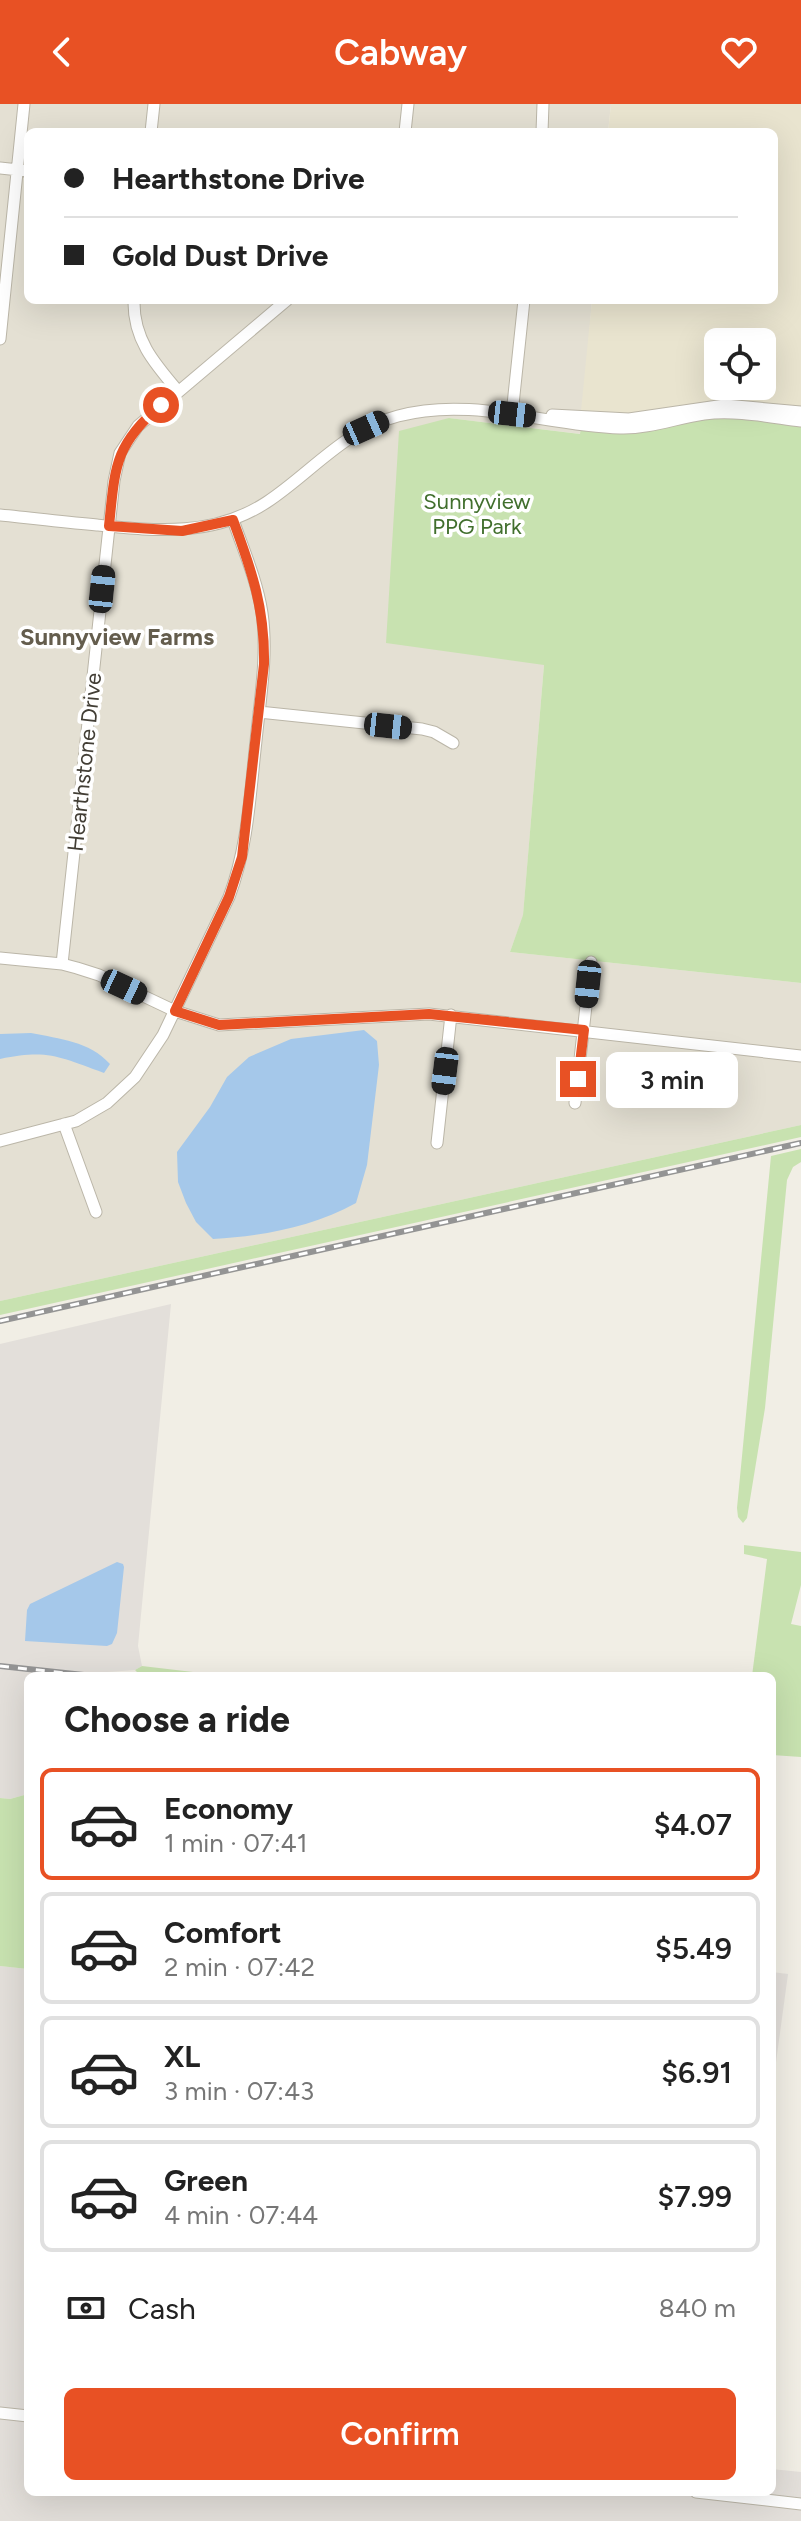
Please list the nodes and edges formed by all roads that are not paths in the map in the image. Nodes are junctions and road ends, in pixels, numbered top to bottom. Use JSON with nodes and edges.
{"nodes":[{"id":1,"x":24,"y":104,"type":"edge"},
{"id":2,"x":154,"y":104,"type":"edge"},
{"id":3,"x":408,"y":104,"type":"edge"},
{"id":4,"x":543,"y":104,"type":"edge"},
{"id":5,"x":151,"y":128,"type":"edge"},
{"id":6,"x":405,"y":128,"type":"edge"},
{"id":7,"x":542,"y":128,"type":"edge"},
{"id":8,"x":0,"y":168,"type":"edge"},
{"id":9,"x":23,"y":170,"type":"edge"},
{"id":10,"x":134,"y":304,"type":"edge"},
{"id":11,"x":282,"y":304,"type":"edge"},
{"id":12,"x":524,"y":304,"type":"edge"},
{"id":13,"x":0,"y":337,"type":"edge"},
{"id":14,"x":178,"y":391,"type":"junction"},
{"id":15,"x":801,"y":412,"type":"edge"},
{"id":16,"x":512,"y":414,"type":"junction"},
{"id":17,"x":531,"y":416,"type":"junction"},
{"id":18,"x":801,"y":421,"type":"edge"},
{"id":19,"x":0,"y":515,"type":"edge"},
{"id":20,"x":233,"y":520,"type":"junction"},
{"id":21,"x":109,"y":526,"type":"junction"},
{"id":22,"x":259,"y":712,"type":"junction"},
{"id":23,"x":453,"y":743,"type":"dead end"},
{"id":24,"x":0,"y":958,"type":"edge"},
{"id":25,"x":591,"y":962,"type":"dead end"},
{"id":26,"x":62,"y":964,"type":"junction"},
{"id":27,"x":175,"y":1011,"type":"junction"},
{"id":28,"x":451,"y":1015,"type":"junction"},
{"id":29,"x":584,"y":1030,"type":"junction"},
{"id":30,"x":801,"y":1056,"type":"edge"},
{"id":31,"x":575,"y":1103,"type":"dead end"},
{"id":32,"x":64,"y":1124,"type":"junction"},
{"id":33,"x":0,"y":1141,"type":"edge"},
{"id":34,"x":437,"y":1143,"type":"dead end"},
{"id":35,"x":96,"y":1212,"type":"dead end"},
{"id":36,"x":0,"y":2413,"type":"edge"},
{"id":37,"x":24,"y":2416,"type":"edge"},
{"id":38,"x":731,"y":2496,"type":"edge"},
{"id":39,"x":801,"y":2504,"type":"edge"}],
"edges":[{"from":1,"to":9,"type":"street"},
{"from":2,"to":5,"type":"street"},
{"from":3,"to":6,"type":"street"},
{"from":4,"to":7,"type":"street"},
{"from":8,"to":9,"type":"street"},
{"from":9,"to":13,"type":"street"},
{"from":10,"to":14,"type":"street"},
{"from":11,"to":14,"type":"street","name":"Hearthstone Drive"},
{"from":12,"to":16,"type":"street"},
{"from":14,"to":21,"type":"street","name":"Hearthstone Drive"},
{"from":15,"to":17,"type":"street"},
{"from":16,"to":17,"type":"street"},
{"from":16,"to":20,"type":"street"},
{"from":17,"to":18,"type":"street"},
{"from":19,"to":21,"type":"street"},
{"from":20,"to":21,"type":"street"},
{"from":20,"to":22,"type":"street"},
{"from":21,"to":26,"type":"street","name":"Hearthstone Drive"},
{"from":22,"to":23,"type":"street"},
{"from":22,"to":27,"type":"street"},
{"from":24,"to":26,"type":"street"},
{"from":25,"to":29,"type":"street"},
{"from":26,"to":27,"type":"street"},
{"from":27,"to":28,"type":"street"},
{"from":27,"to":32,"type":"street"},
{"from":28,"to":29,"type":"street"},
{"from":28,"to":34,"type":"street"},
{"from":29,"to":30,"type":"street"},
{"from":29,"to":31,"type":"street"},
{"from":32,"to":33,"type":"street"},
{"from":32,"to":35,"type":"street"},
{"from":36,"to":37,"type":"street"},
{"from":38,"to":39,"type":"street"}]}
